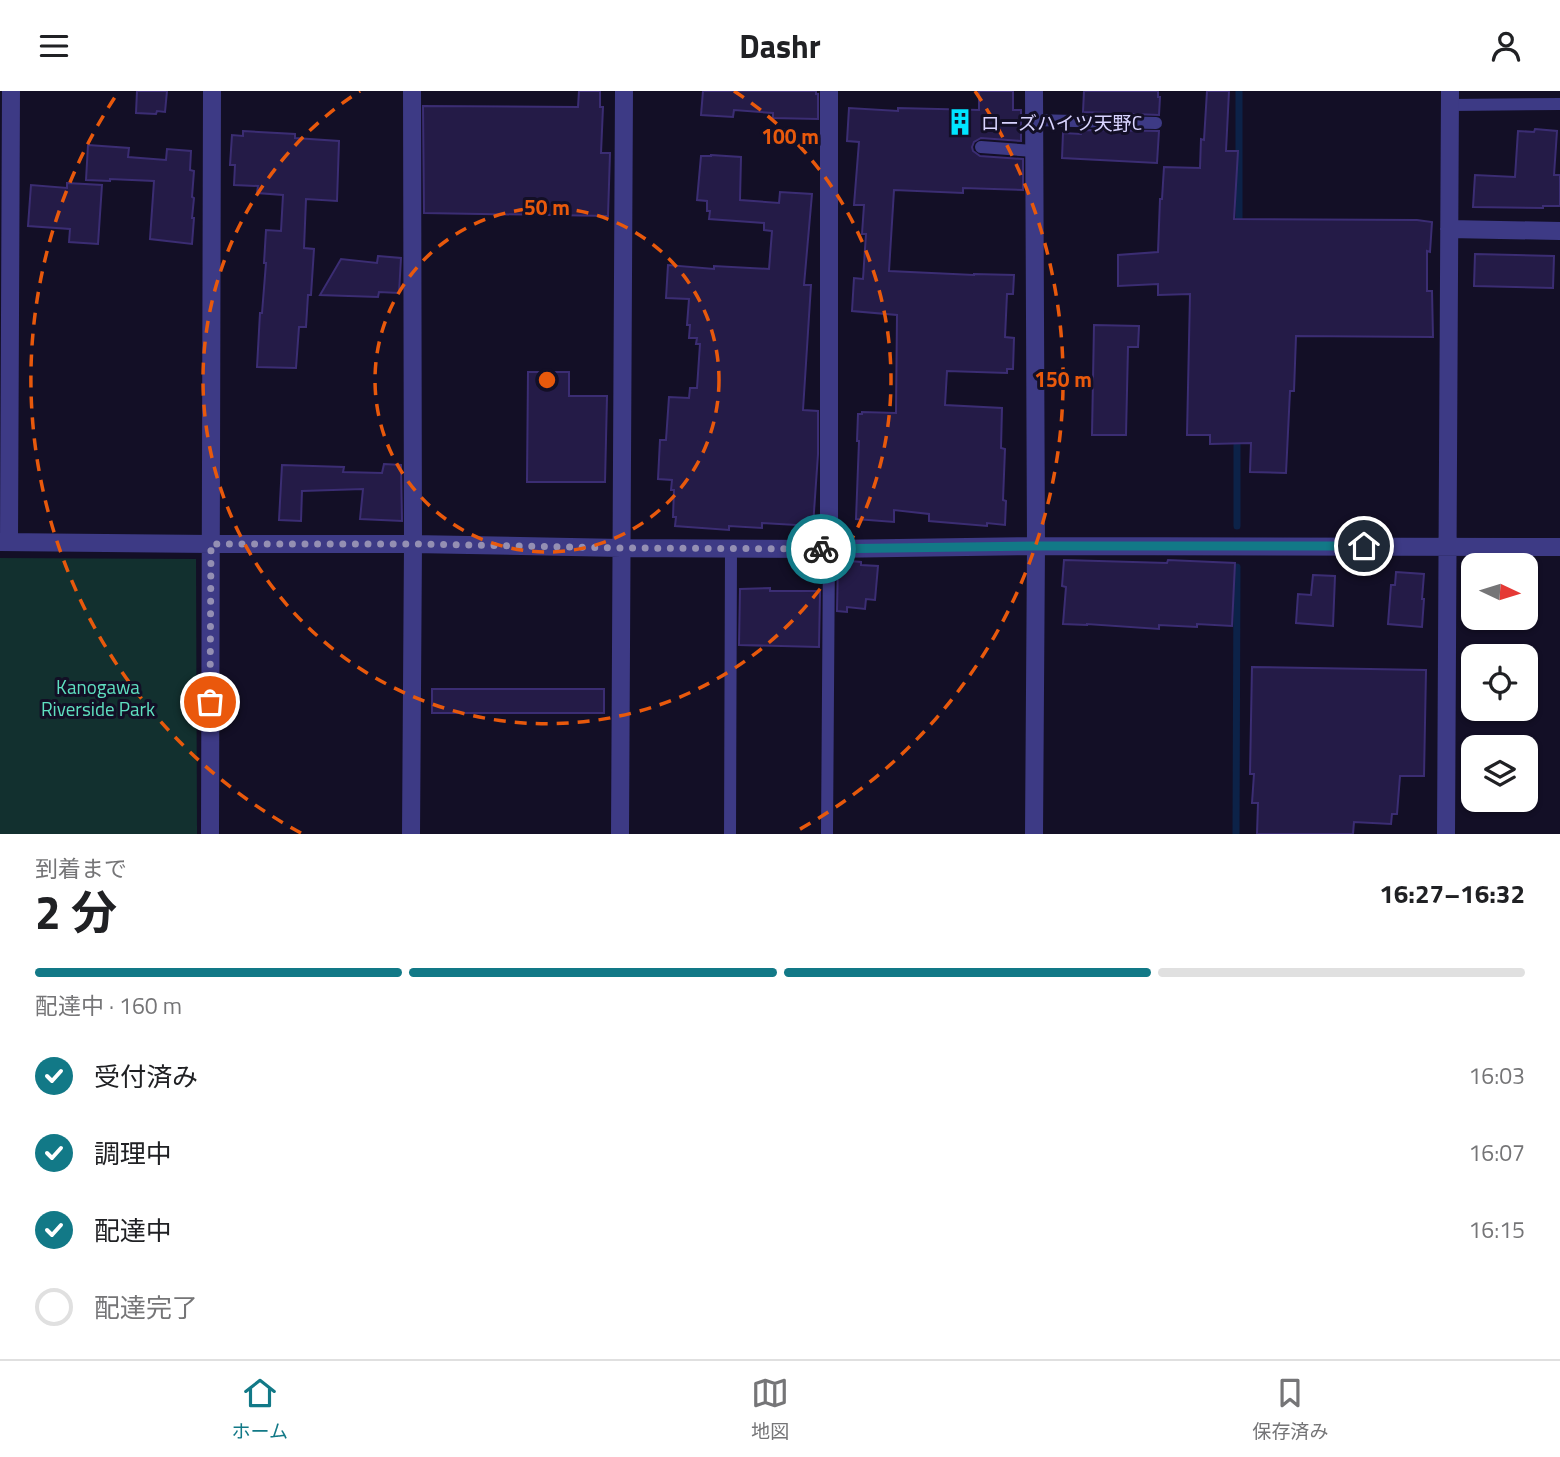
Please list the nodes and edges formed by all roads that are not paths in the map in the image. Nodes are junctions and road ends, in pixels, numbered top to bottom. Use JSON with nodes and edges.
{"nodes":[{"id":1,"x":11,"y":91,"type":"edge"},
{"id":2,"x":212,"y":91,"type":"edge"},
{"id":3,"x":412,"y":91,"type":"edge"},
{"id":4,"x":624,"y":91,"type":"edge"},
{"id":5,"x":829,"y":91,"type":"edge"},
{"id":6,"x":1034,"y":91,"type":"edge"},
{"id":7,"x":1450,"y":98,"type":"edge"},
{"id":8,"x":1560,"y":104,"type":"edge"},
{"id":9,"x":1033,"y":120,"type":"junction"},
{"id":10,"x":1156,"y":123,"type":"dead end"},
{"id":11,"x":981,"y":147,"type":"dead end"},
{"id":12,"x":1033,"y":151,"type":"junction"},
{"id":13,"x":1449,"y":229,"type":"junction"},
{"id":14,"x":1560,"y":231,"type":"edge"},
{"id":15,"x":4,"y":542,"type":"edge"},
{"id":16,"x":211,"y":544,"type":"junction"},
{"id":17,"x":413,"y":544,"type":"junction"},
{"id":18,"x":1035,"y":546,"type":"junction"},
{"id":19,"x":1447,"y":546,"type":"junction"},
{"id":20,"x":1560,"y":547,"type":"edge"},
{"id":21,"x":621,"y":548,"type":"junction"},
{"id":22,"x":731,"y":548,"type":"junction"},
{"id":23,"x":828,"y":549,"type":"junction"},
{"id":24,"x":210,"y":834,"type":"edge"},
{"id":25,"x":411,"y":834,"type":"edge"},
{"id":26,"x":621,"y":834,"type":"edge"},
{"id":27,"x":730,"y":834,"type":"edge"},
{"id":28,"x":827,"y":834,"type":"edge"},
{"id":29,"x":1034,"y":834,"type":"edge"},
{"id":30,"x":1446,"y":834,"type":"edge"}],
"edges":[{"from":1,"to":15,"type":"street"},
{"from":2,"to":16,"type":"street"},
{"from":3,"to":17,"type":"street"},
{"from":4,"to":21,"type":"street"},
{"from":5,"to":23,"type":"street"},
{"from":6,"to":9,"type":"street"},
{"from":7,"to":8,"type":"lane"},
{"from":7,"to":13,"type":"street"},
{"from":9,"to":10,"type":"lane"},
{"from":9,"to":12,"type":"street"},
{"from":11,"to":12,"type":"lane"},
{"from":12,"to":18,"type":"street"},
{"from":13,"to":14,"type":"street"},
{"from":13,"to":19,"type":"street"},
{"from":15,"to":16,"type":"street"},
{"from":16,"to":17,"type":"street"},
{"from":16,"to":24,"type":"street"},
{"from":17,"to":21,"type":"street"},
{"from":17,"to":25,"type":"street"},
{"from":18,"to":19,"type":"street"},
{"from":18,"to":23,"type":"street"},
{"from":18,"to":29,"type":"street"},
{"from":19,"to":20,"type":"street"},
{"from":19,"to":30,"type":"street"},
{"from":21,"to":22,"type":"street"},
{"from":21,"to":26,"type":"street"},
{"from":22,"to":23,"type":"street"},
{"from":22,"to":27,"type":"lane"},
{"from":23,"to":28,"type":"lane"}]}
